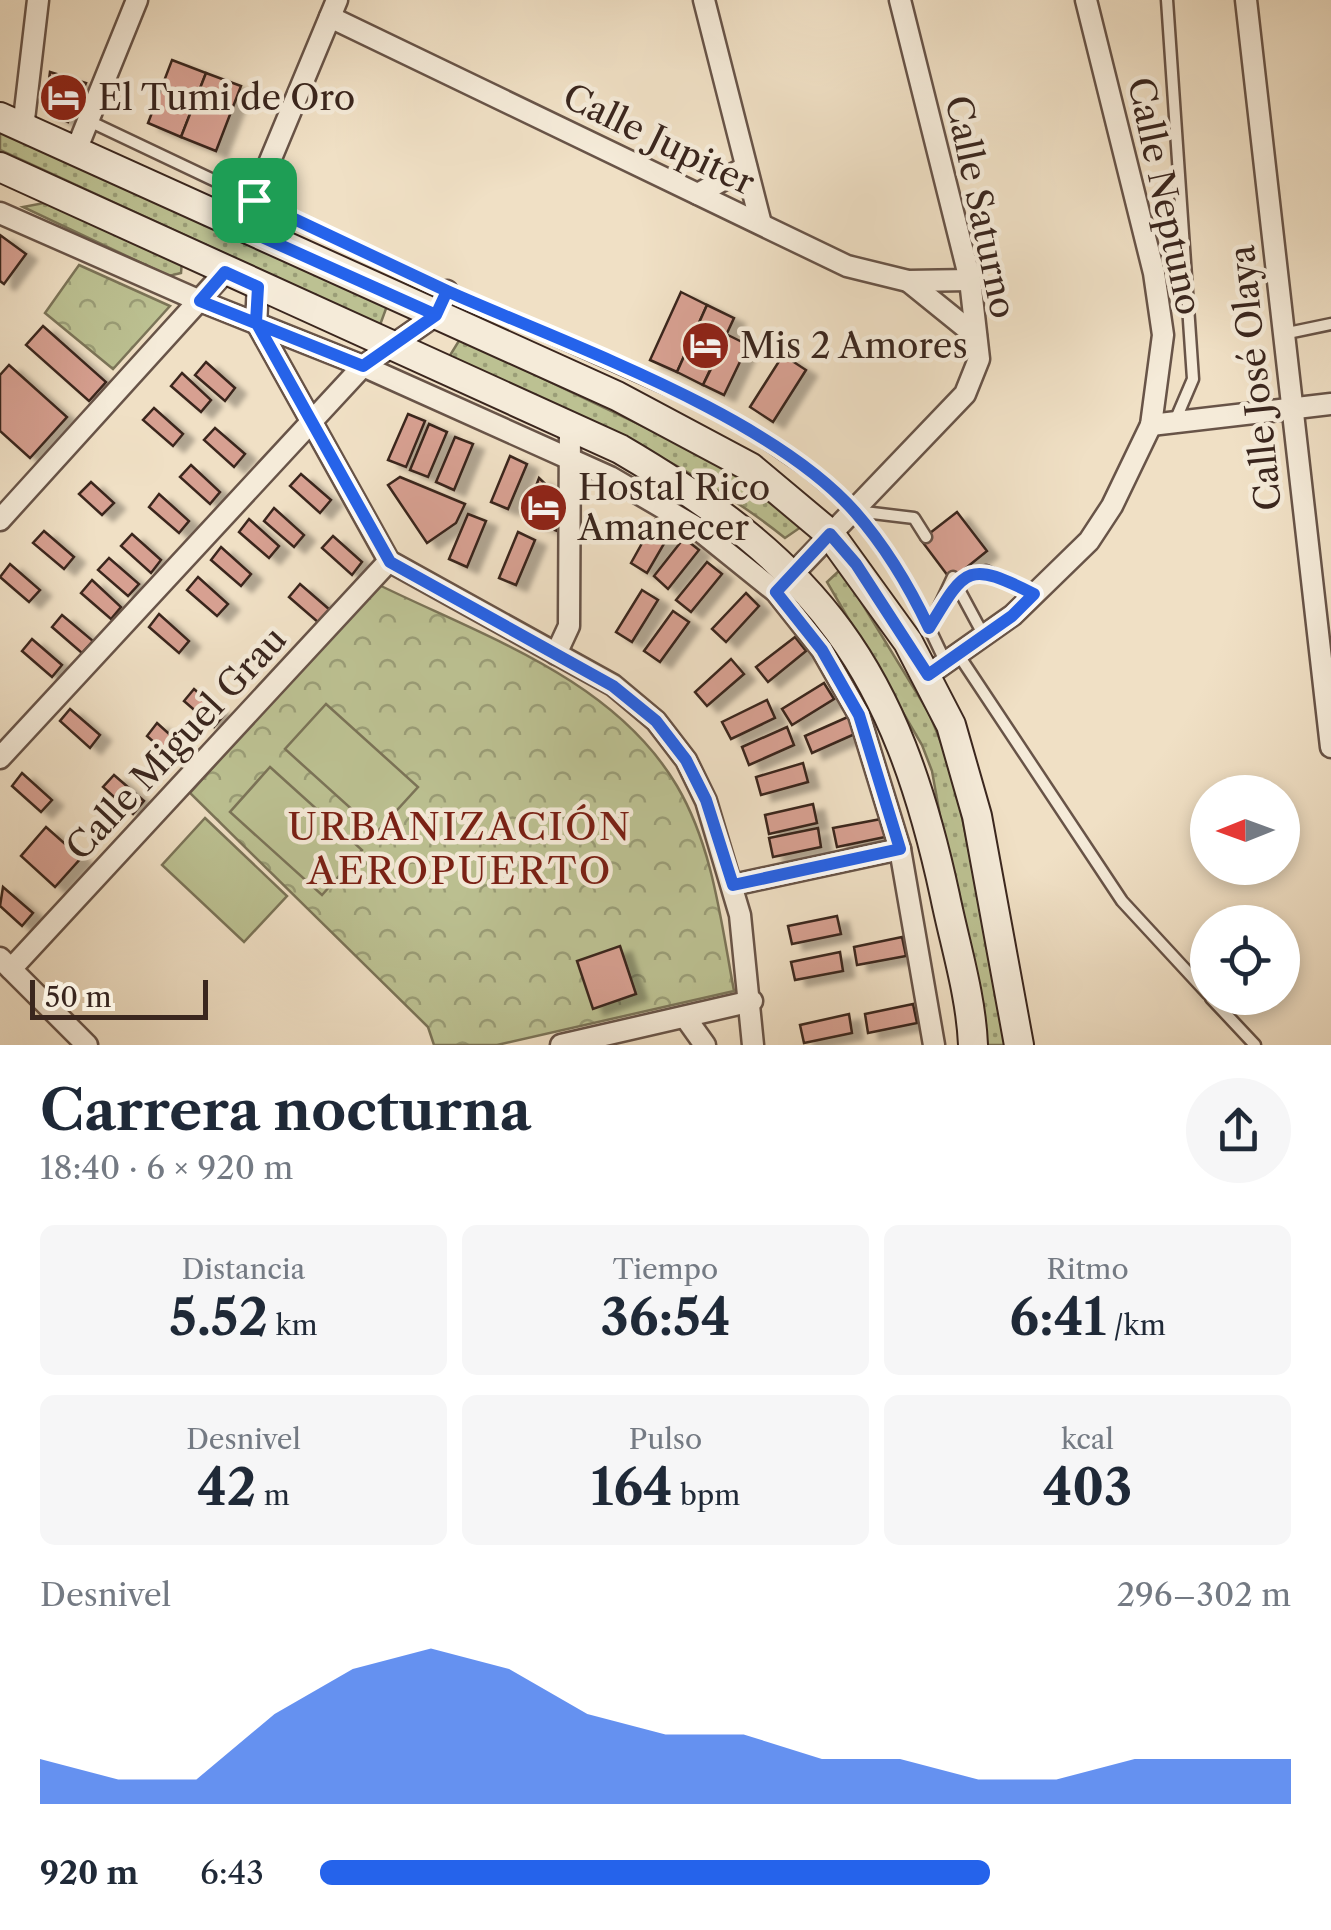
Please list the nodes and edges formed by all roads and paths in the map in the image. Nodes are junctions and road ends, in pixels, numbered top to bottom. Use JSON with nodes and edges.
{"nodes":[{"id":1,"x":38,"y":0,"type":"edge"},
{"id":2,"x":137,"y":0,"type":"edge"},
{"id":3,"x":704,"y":0,"type":"edge"},
{"id":4,"x":900,"y":0,"type":"edge"},
{"id":5,"x":1086,"y":0,"type":"edge"},
{"id":6,"x":1166,"y":0,"type":"edge"},
{"id":7,"x":1246,"y":0,"type":"edge"},
{"id":8,"x":333,"y":8,"type":"edge"},
{"id":9,"x":88,"y":121,"type":"junction"},
{"id":10,"x":11,"y":122,"type":"edge"},
{"id":11,"x":75,"y":154,"type":"junction"},
{"id":12,"x":746,"y":167,"type":"junction"},
{"id":13,"x":2,"y":172,"type":"edge"},
{"id":14,"x":698,"y":194,"type":"junction"},
{"id":15,"x":254,"y":200,"type":"junction"},
{"id":16,"x":0,"y":213,"type":"edge"},
{"id":17,"x":760,"y":224,"type":"junction"},
{"id":18,"x":242,"y":228,"type":"junction"},
{"id":19,"x":225,"y":272,"type":"junction"},
{"id":20,"x":970,"y":280,"type":"junction"},
{"id":21,"x":908,"y":282,"type":"junction"},
{"id":22,"x":258,"y":287,"type":"junction"},
{"id":23,"x":200,"y":301,"type":"junction"},
{"id":24,"x":441,"y":303,"type":"junction"},
{"id":25,"x":256,"y":322,"type":"junction"},
{"id":26,"x":1331,"y":324,"type":"edge"},
{"id":27,"x":1282,"y":334,"type":"junction"},
{"id":28,"x":976,"y":336,"type":"junction"},
{"id":29,"x":394,"y":345,"type":"junction"},
{"id":30,"x":363,"y":366,"type":"junction"},
{"id":31,"x":1331,"y":404,"type":"edge"},
{"id":32,"x":1291,"y":410,"type":"junction"},
{"id":33,"x":1175,"y":422,"type":"junction"},
{"id":34,"x":309,"y":424,"type":"junction"},
{"id":35,"x":1151,"y":425,"type":"junction"},
{"id":36,"x":570,"y":426,"type":"junction"},
{"id":37,"x":569,"y":458,"type":"junction"},
{"id":38,"x":854,"y":511,"type":"junction"},
{"id":39,"x":0,"y":520,"type":"edge"},
{"id":40,"x":830,"y":534,"type":"junction"},
{"id":41,"x":926,"y":537,"type":"dead end"},
{"id":42,"x":390,"y":562,"type":"junction"},
{"id":43,"x":954,"y":582,"type":"junction"},
{"id":44,"x":784,"y":583,"type":"junction"},
{"id":45,"x":1034,"y":594,"type":"junction"},
{"id":46,"x":929,"y":628,"type":"junction"},
{"id":47,"x":984,"y":636,"type":"junction"},
{"id":48,"x":556,"y":654,"type":"junction"},
{"id":49,"x":944,"y":664,"type":"junction"},
{"id":50,"x":1331,"y":748,"type":"edge"},
{"id":51,"x":0,"y":758,"type":"edge"},
{"id":52,"x":900,"y":849,"type":"junction"},
{"id":53,"x":733,"y":885,"type":"junction"},
{"id":54,"x":5,"y":964,"type":"edge"},
{"id":55,"x":1190,"y":975,"type":"edge"},
{"id":56,"x":752,"y":1001,"type":"junction"},
{"id":57,"x":1227,"y":1015,"type":"edge"},
{"id":58,"x":685,"y":1016,"type":"junction"},
{"id":59,"x":71,"y":1028,"type":"junction"},
{"id":60,"x":55,"y":1045,"type":"edge"},
{"id":61,"x":87,"y":1045,"type":"edge"},
{"id":62,"x":562,"y":1045,"type":"edge"},
{"id":63,"x":705,"y":1045,"type":"edge"},
{"id":64,"x":753,"y":1045,"type":"edge"},
{"id":65,"x":934,"y":1045,"type":"edge"},
{"id":66,"x":973,"y":1045,"type":"edge"},
{"id":67,"x":1019,"y":1045,"type":"edge"},
{"id":68,"x":1255,"y":1045,"type":"edge"}],
"edges":[{"from":1,"to":10,"type":"street"},
{"from":2,"to":9,"type":"street"},
{"from":3,"to":12,"type":"street"},
{"from":4,"to":20,"type":"street","name":"Calle Saturno"},
{"from":5,"to":35,"type":"street","name":"Calle Neptuno"},
{"from":6,"to":33,"type":"lane"},
{"from":7,"to":27,"type":"street","name":"Calle José Olaya"},
{"from":8,"to":14,"type":"street","name":"Calle Jupiter"},
{"from":8,"to":15,"type":"street"},
{"from":9,"to":11,"type":"street"},
{"from":9,"to":15,"type":"lane"},
{"from":10,"to":11,"type":"main road"},
{"from":11,"to":18,"type":"main road"},
{"from":12,"to":14,"type":"street"},
{"from":12,"to":17,"type":"street"},
{"from":13,"to":19,"type":"main road"},
{"from":14,"to":17,"type":"street","name":"Calle Jupiter"},
{"from":15,"to":18,"type":"street"},
{"from":15,"to":24,"type":"lane"},
{"from":16,"to":23,"type":"street"},
{"from":17,"to":21,"type":"street","name":"Calle Jupiter"},
{"from":18,"to":24,"type":"main road"},
{"from":19,"to":22,"type":"main road"},
{"from":19,"to":23,"type":"street"},
{"from":20,"to":21,"type":"street","name":"Calle Jupiter"},
{"from":20,"to":28,"type":"street","name":"Calle Saturno"},
{"from":21,"to":28,"type":"street"},
{"from":22,"to":25,"type":"street"},
{"from":22,"to":29,"type":"main road"},
{"from":23,"to":25,"type":"street"},
{"from":23,"to":39,"type":"street"},
{"from":24,"to":29,"type":"street"},
{"from":24,"to":38,"type":"lane"},
{"from":24,"to":40,"type":"main road"},
{"from":25,"to":30,"type":"street"},
{"from":25,"to":34,"type":"street"},
{"from":26,"to":27,"type":"lane"},
{"from":27,"to":32,"type":"street","name":"Calle José Olaya"},
{"from":28,"to":38,"type":"street","name":"Calle Saturno"},
{"from":29,"to":30,"type":"street"},
{"from":29,"to":36,"type":"main road"},
{"from":30,"to":34,"type":"street"},
{"from":30,"to":37,"type":"street"},
{"from":31,"to":32,"type":"street"},
{"from":32,"to":33,"type":"street"},
{"from":32,"to":50,"type":"street","name":"Calle José Olaya"},
{"from":33,"to":35,"type":"street"},
{"from":34,"to":42,"type":"street"},
{"from":34,"to":51,"type":"street"},
{"from":35,"to":45,"type":"street","name":"Calle Neptuno"},
{"from":36,"to":37,"type":"street"},
{"from":36,"to":44,"type":"main road"},
{"from":37,"to":44,"type":"street"},
{"from":37,"to":48,"type":"street"},
{"from":38,"to":40,"type":"street","name":"Calle Saturno"},
{"from":38,"to":41,"type":"lane"},
{"from":38,"to":46,"type":"lane"},
{"from":40,"to":44,"type":"street","name":"Calle Saturno"},
{"from":40,"to":49,"type":"main road"},
{"from":42,"to":48,"type":"street"},
{"from":42,"to":54,"type":"street","name":"Calle Miguel Grau"},
{"from":43,"to":45,"type":"lane"},
{"from":43,"to":46,"type":"lane"},
{"from":43,"to":47,"type":"lane"},
{"from":44,"to":52,"type":"street"},
{"from":44,"to":66,"type":"main road"},
{"from":45,"to":47,"type":"street","name":"Calle Neptuno"},
{"from":46,"to":49,"type":"lane"},
{"from":47,"to":49,"type":"street","name":"Calle Neptuno"},
{"from":48,"to":53,"type":"street"},
{"from":49,"to":55,"type":"lane"},
{"from":49,"to":67,"type":"main road"},
{"from":52,"to":53,"type":"street"},
{"from":52,"to":65,"type":"street"},
{"from":53,"to":56,"type":"street"},
{"from":54,"to":59,"type":"street"},
{"from":56,"to":58,"type":"street"},
{"from":56,"to":64,"type":"street"},
{"from":57,"to":68,"type":"lane"},
{"from":58,"to":62,"type":"street"},
{"from":58,"to":63,"type":"street"},
{"from":59,"to":60,"type":"street"},
{"from":59,"to":61,"type":"street"}]}
